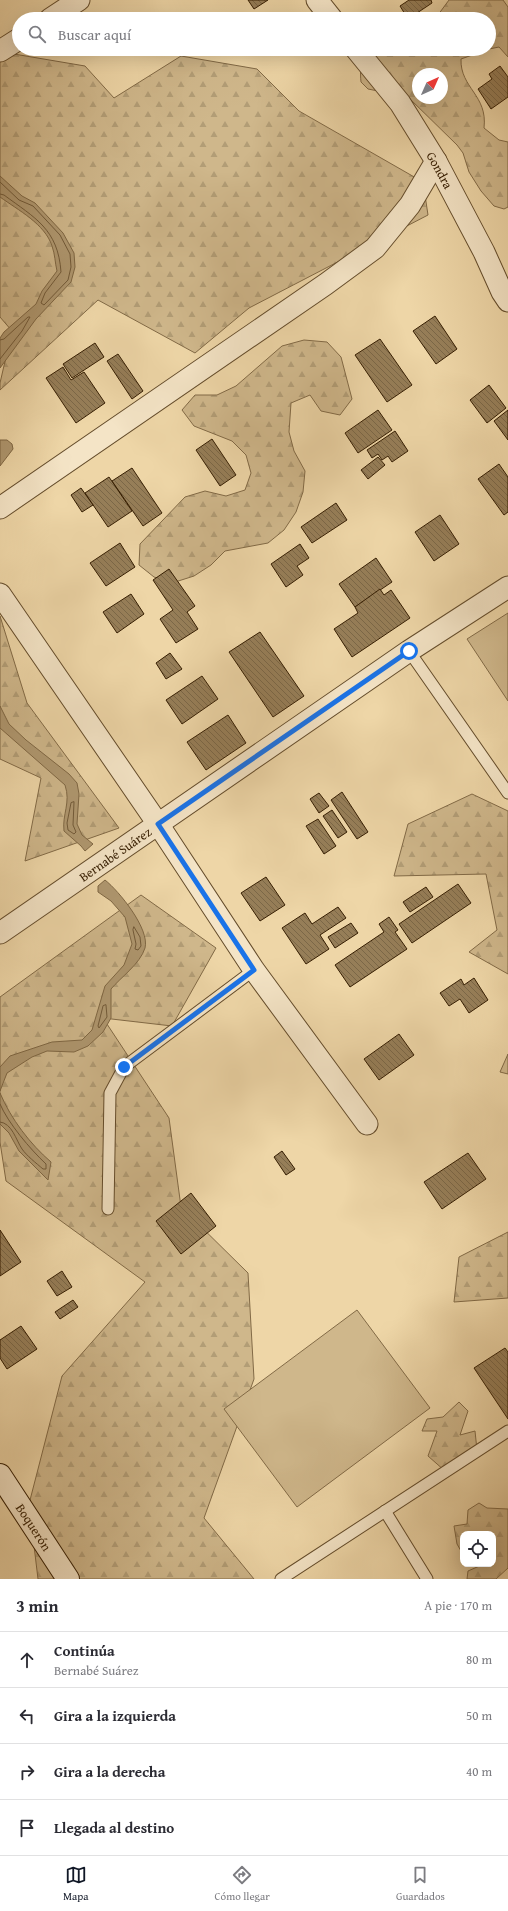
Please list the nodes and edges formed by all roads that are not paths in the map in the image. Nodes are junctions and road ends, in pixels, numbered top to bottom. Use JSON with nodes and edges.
{"nodes":[{"id":1,"x":79,"y":0,"type":"edge"},
{"id":2,"x":317,"y":0,"type":"edge"},
{"id":3,"x":61,"y":12,"type":"edge"},
{"id":4,"x":326,"y":12,"type":"edge"},
{"id":5,"x":12,"y":43,"type":"edge"},
{"id":6,"x":0,"y":51,"type":"edge"},
{"id":7,"x":362,"y":56,"type":"edge"},
{"id":8,"x":436,"y":161,"type":"junction"},
{"id":9,"x":508,"y":300,"type":"edge"},
{"id":10,"x":0,"y":508,"type":"edge"},
{"id":11,"x":508,"y":587,"type":"edge"},
{"id":12,"x":0,"y":594,"type":"edge"},
{"id":13,"x":409,"y":651,"type":"junction"},
{"id":14,"x":508,"y":793,"type":"edge"},
{"id":15,"x":158,"y":824,"type":"junction"},
{"id":16,"x":0,"y":933,"type":"edge"},
{"id":17,"x":254,"y":970,"type":"junction"},
{"id":18,"x":367,"y":1124,"type":"dead end"},
{"id":19,"x":108,"y":1209,"type":"dead end"},
{"id":20,"x":508,"y":1431,"type":"edge"},
{"id":21,"x":0,"y":1475,"type":"edge"},
{"id":22,"x":385,"y":1511,"type":"junction"},
{"id":23,"x":68,"y":1579,"type":"edge"},
{"id":24,"x":281,"y":1579,"type":"edge"},
{"id":25,"x":427,"y":1579,"type":"edge"}],
"edges":[{"from":1,"to":3,"type":"street"},
{"from":2,"to":4,"type":"street"},
{"from":5,"to":6,"type":"street"},
{"from":7,"to":8,"type":"street","name":"Gondra"},
{"from":8,"to":9,"type":"street","name":"Gondra"},
{"from":8,"to":10,"type":"street"},
{"from":11,"to":13,"type":"street","name":"Bernabé Suárez"},
{"from":12,"to":15,"type":"street"},
{"from":13,"to":14,"type":"lane"},
{"from":13,"to":15,"type":"street","name":"Bernabé Suárez"},
{"from":15,"to":16,"type":"street","name":"Bernabé Suárez"},
{"from":15,"to":17,"type":"street"},
{"from":17,"to":18,"type":"street"},
{"from":17,"to":19,"type":"lane"},
{"from":20,"to":22,"type":"lane"},
{"from":21,"to":23,"type":"street","name":"Boquerón"},
{"from":22,"to":24,"type":"lane"},
{"from":22,"to":25,"type":"lane"}]}
